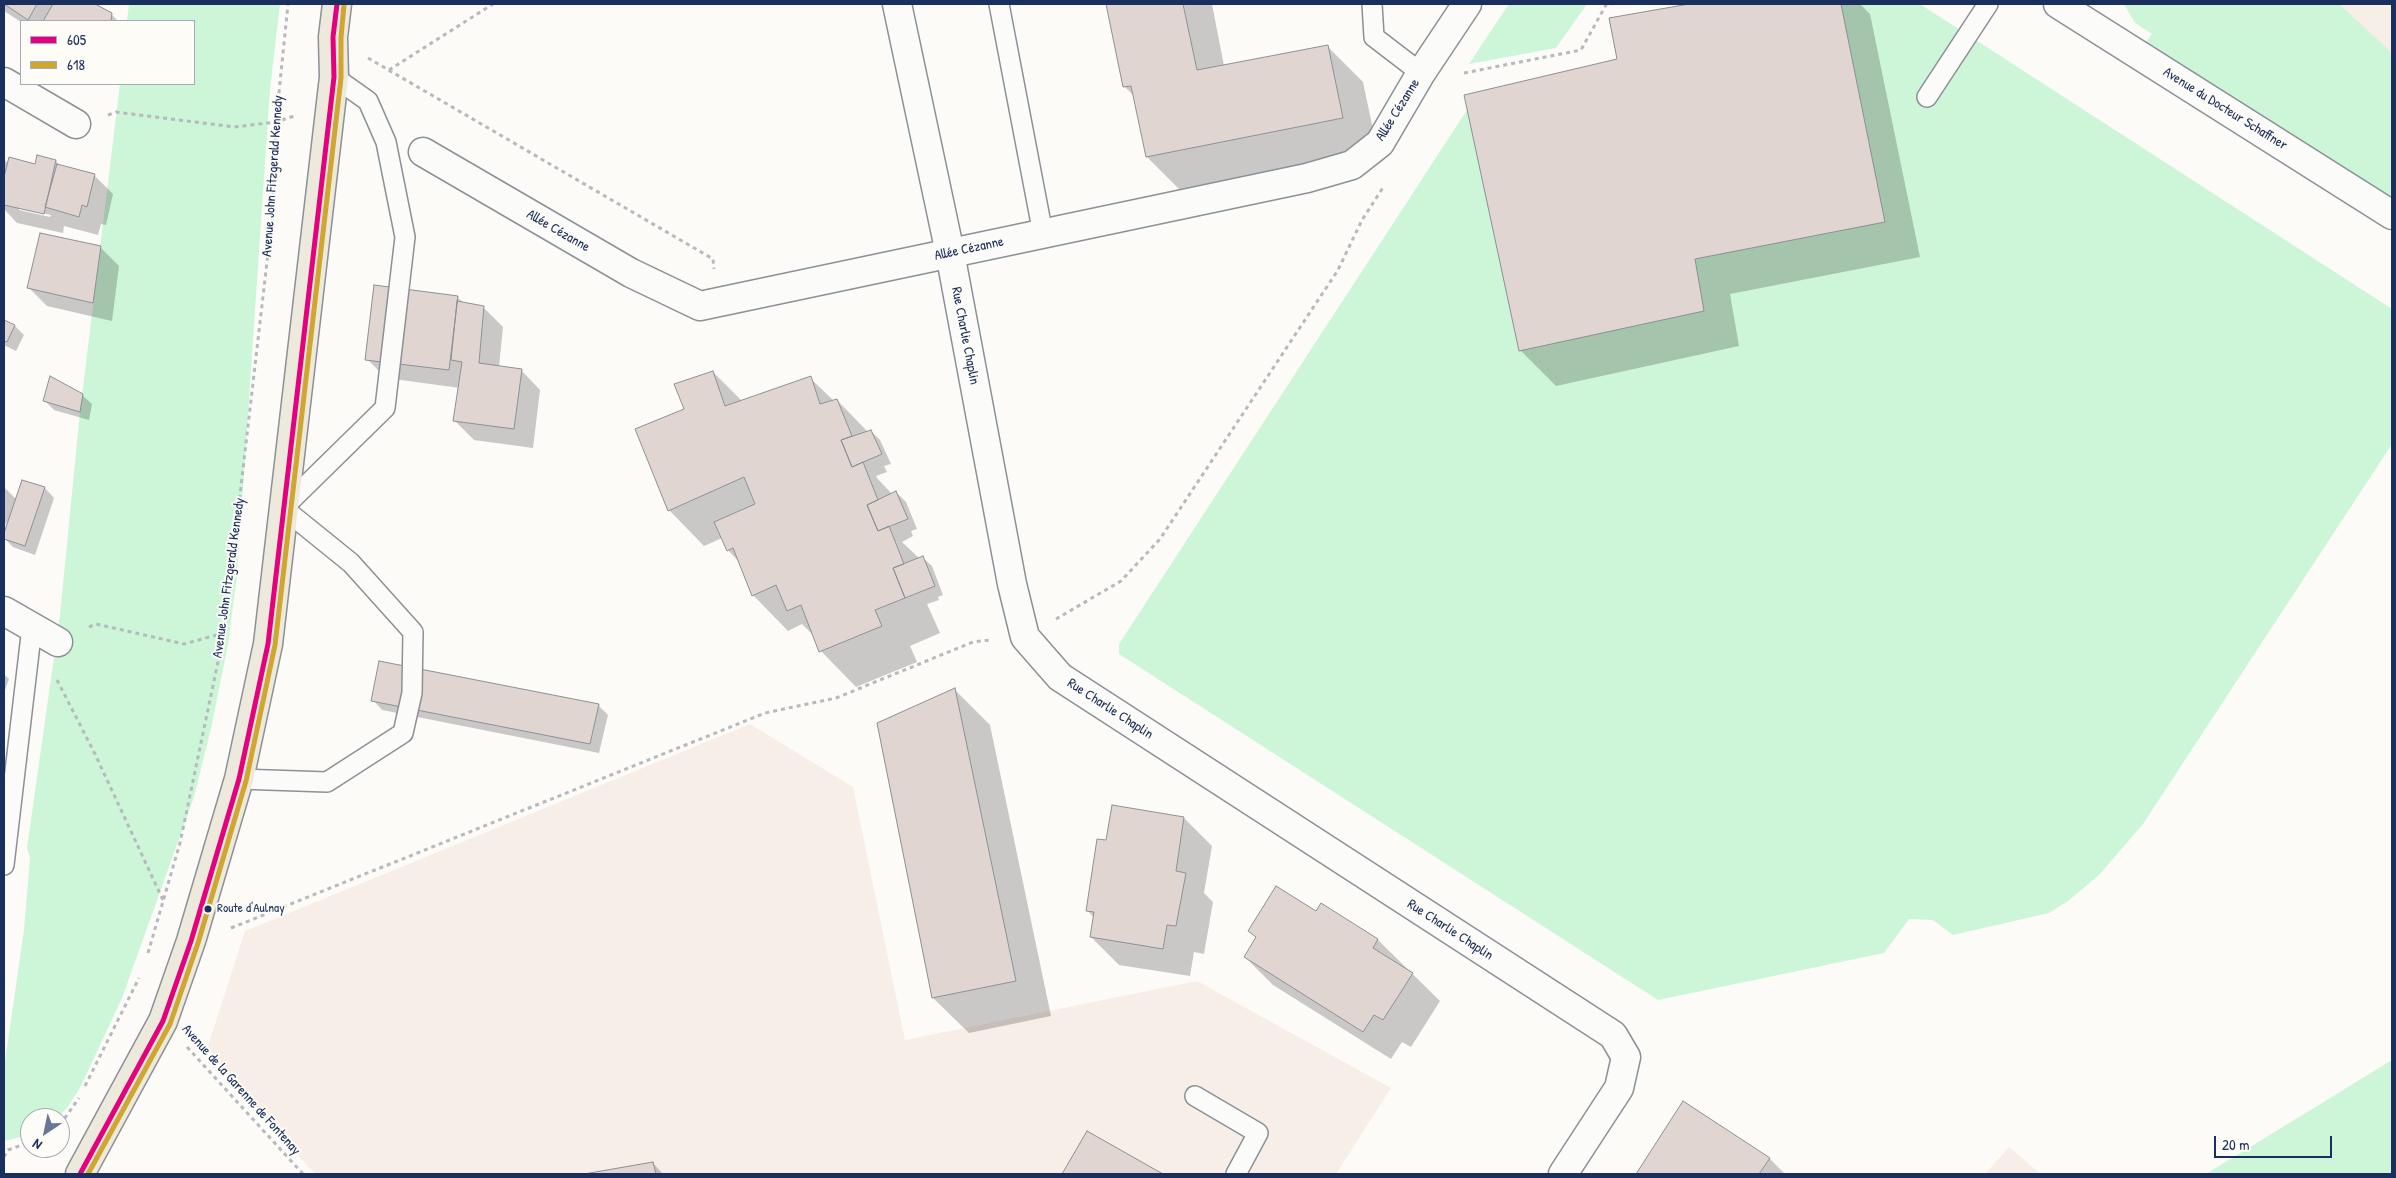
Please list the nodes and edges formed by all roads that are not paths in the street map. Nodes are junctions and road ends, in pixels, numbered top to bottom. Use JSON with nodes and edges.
{"nodes":[{"id":1,"x":337,"y":4,"type":"edge"},
{"id":2,"x":897,"y":4,"type":"edge"},
{"id":3,"x":999,"y":4,"type":"edge"},
{"id":4,"x":1372,"y":4,"type":"edge"},
{"id":5,"x":1466,"y":4,"type":"edge"},
{"id":6,"x":1988,"y":4,"type":"edge"},
{"id":7,"x":2067,"y":6,"type":"edge"},
{"id":8,"x":1421,"y":73,"type":"junction"},
{"id":9,"x":334,"y":77,"type":"junction"},
{"id":10,"x":4,"y":82,"type":"edge"},
{"id":11,"x":1927,"y":97,"type":"dead end"},
{"id":12,"x":76,"y":124,"type":"road end"},
{"id":13,"x":423,"y":152,"type":"dead end"},
{"id":14,"x":2392,"y":214,"type":"edge"},
{"id":15,"x":1043,"y":234,"type":"junction"},
{"id":16,"x":950,"y":253,"type":"junction"},
{"id":17,"x":283,"y":508,"type":"junction"},
{"id":18,"x":4,"y":611,"type":"edge"},
{"id":19,"x":32,"y":627,"type":"junction"},
{"id":20,"x":58,"y":642,"type":"road end"},
{"id":21,"x":239,"y":779,"type":"junction"},
{"id":22,"x":4,"y":865,"type":"edge"},
{"id":23,"x":1195,"y":1096,"type":"dead end"},
{"id":24,"x":80,"y":1174,"type":"edge"},
{"id":25,"x":1236,"y":1174,"type":"edge"},
{"id":26,"x":1564,"y":1174,"type":"edge"}],
"edges":[{"from":1,"to":9,"type":"main road"},
{"from":2,"to":16,"type":"street","name":"Rue Charlie Chaplin"},
{"from":3,"to":15,"type":"lane"},
{"from":4,"to":8,"type":"lane"},
{"from":5,"to":8,"type":"street","name":"Allée Cézanne"},
{"from":6,"to":11,"type":"lane"},
{"from":7,"to":14,"type":"street","name":"Avenue du Docteur Schaffner"},
{"from":8,"to":15,"type":"street","name":"Allée Cézanne"},
{"from":9,"to":17,"type":"main road"},
{"from":9,"to":17,"type":"lane"},
{"from":10,"to":12,"type":"street"},
{"from":13,"to":16,"type":"street","name":"Allée Cézanne"},
{"from":15,"to":16,"type":"street","name":"Allée Cézanne"},
{"from":16,"to":26,"type":"street","name":"Rue Charlie Chaplin"},
{"from":17,"to":21,"type":"main road"},
{"from":17,"to":21,"type":"lane"},
{"from":18,"to":19,"type":"street"},
{"from":19,"to":20,"type":"street"},
{"from":19,"to":22,"type":"lane"},
{"from":21,"to":24,"type":"main road"},
{"from":23,"to":25,"type":"lane"}]}
